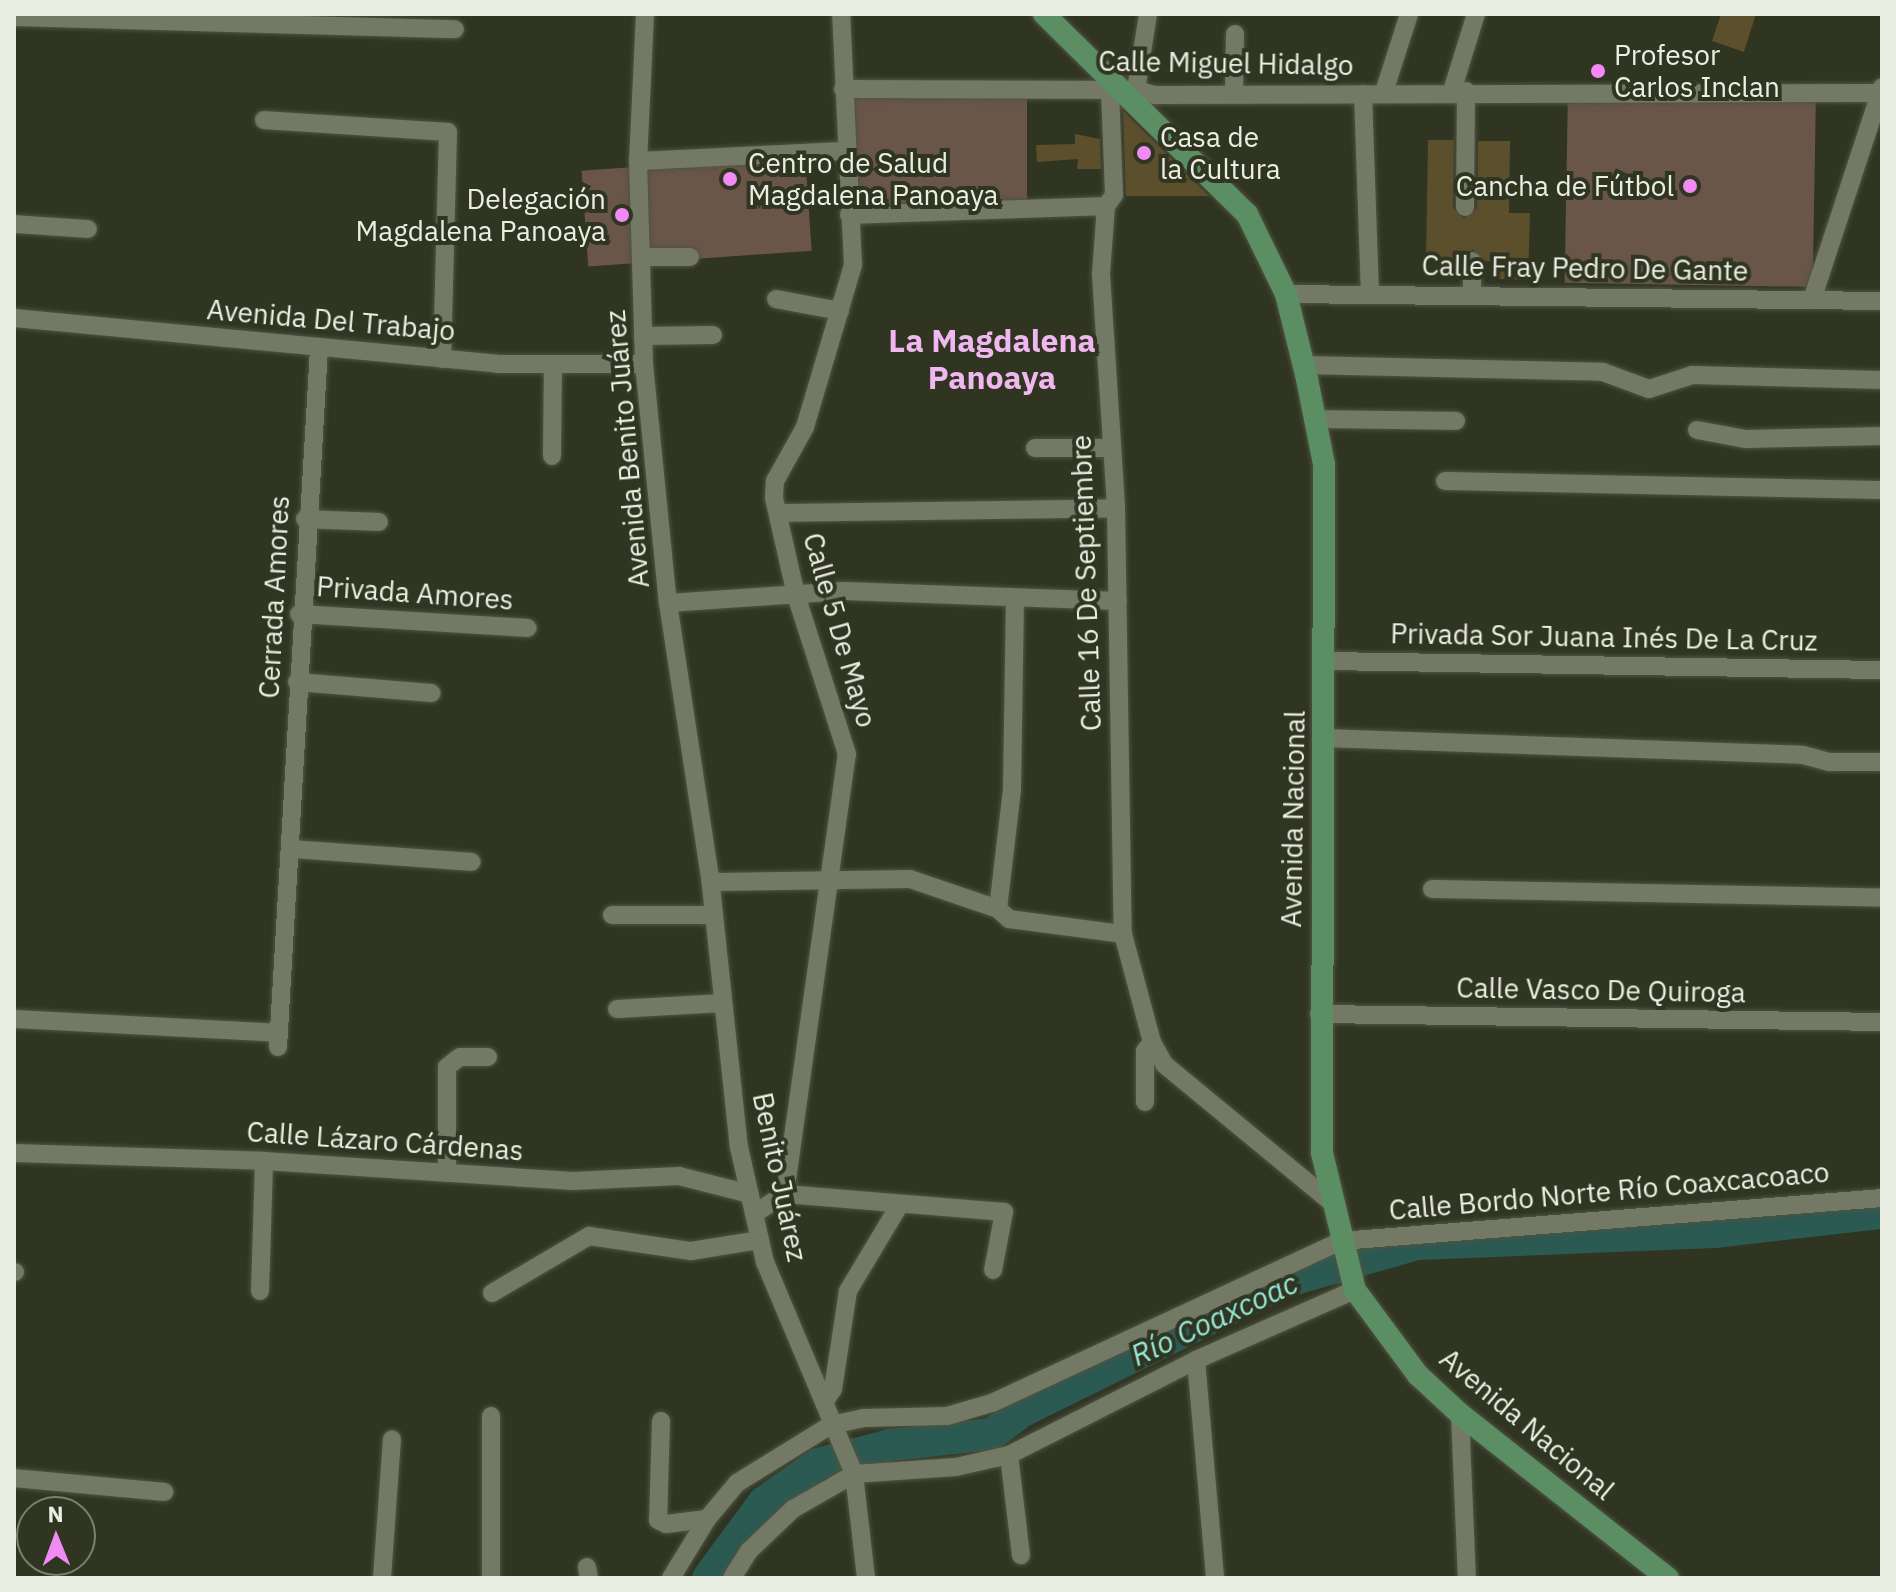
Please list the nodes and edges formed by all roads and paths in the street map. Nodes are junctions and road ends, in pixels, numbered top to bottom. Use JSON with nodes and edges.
{"nodes":[{"id":1,"x":645,"y":14,"type":"edge"},
{"id":2,"x":841,"y":14,"type":"edge"},
{"id":3,"x":1044,"y":14,"type":"edge"},
{"id":4,"x":1148,"y":14,"type":"edge"},
{"id":5,"x":1409,"y":14,"type":"edge"},
{"id":6,"x":1476,"y":14,"type":"edge"},
{"id":7,"x":14,"y":17,"type":"edge"},
{"id":8,"x":455,"y":29,"type":"dead end"},
{"id":9,"x":1235,"y":34,"type":"dead end"},
{"id":10,"x":843,"y":89,"type":"junction"},
{"id":11,"x":1122,"y":90,"type":"junction"},
{"id":12,"x":1879,"y":90,"type":"edge"},
{"id":13,"x":1459,"y":91,"type":"junction"},
{"id":14,"x":1234,"y":92,"type":"junction"},
{"id":15,"x":1384,"y":92,"type":"junction"},
{"id":16,"x":1363,"y":94,"type":"junction"},
{"id":17,"x":264,"y":120,"type":"dead end"},
{"id":18,"x":844,"y":151,"type":"junction"},
{"id":19,"x":638,"y":161,"type":"junction"},
{"id":20,"x":1106,"y":206,"type":"junction"},
{"id":21,"x":1465,"y":207,"type":"dead end"},
{"id":22,"x":849,"y":215,"type":"junction"},
{"id":23,"x":14,"y":224,"type":"edge"},
{"id":24,"x":88,"y":229,"type":"dead end"},
{"id":25,"x":641,"y":257,"type":"junction"},
{"id":26,"x":690,"y":257,"type":"dead end"},
{"id":27,"x":1472,"y":261,"type":"dead end"},
{"id":28,"x":1370,"y":293,"type":"junction"},
{"id":29,"x":1286,"y":294,"type":"junction"},
{"id":30,"x":1472,"y":294,"type":"junction"},
{"id":31,"x":776,"y":299,"type":"dead end"},
{"id":32,"x":1812,"y":300,"type":"junction"},
{"id":33,"x":1882,"y":301,"type":"edge"},
{"id":34,"x":840,"y":311,"type":"junction"},
{"id":35,"x":14,"y":318,"type":"edge"},
{"id":36,"x":713,"y":335,"type":"dead end"},
{"id":37,"x":643,"y":336,"type":"junction"},
{"id":38,"x":319,"y":348,"type":"junction"},
{"id":39,"x":442,"y":359,"type":"junction"},
{"id":40,"x":553,"y":364,"type":"junction"},
{"id":41,"x":644,"y":364,"type":"junction"},
{"id":42,"x":1304,"y":365,"type":"junction"},
{"id":43,"x":1882,"y":380,"type":"edge"},
{"id":44,"x":1315,"y":419,"type":"junction"},
{"id":45,"x":1456,"y":421,"type":"dead end"},
{"id":46,"x":1697,"y":430,"type":"dead end"},
{"id":47,"x":1882,"y":436,"type":"edge"},
{"id":48,"x":1035,"y":448,"type":"dead end"},
{"id":49,"x":1110,"y":448,"type":"junction"},
{"id":50,"x":552,"y":456,"type":"dead end"},
{"id":51,"x":1445,"y":481,"type":"dead end"},
{"id":52,"x":1882,"y":490,"type":"edge"},
{"id":53,"x":1116,"y":508,"type":"junction"},
{"id":54,"x":778,"y":513,"type":"junction"},
{"id":55,"x":305,"y":519,"type":"junction"},
{"id":56,"x":379,"y":522,"type":"dead end"},
{"id":57,"x":796,"y":595,"type":"junction"},
{"id":58,"x":1015,"y":599,"type":"junction"},
{"id":59,"x":1118,"y":601,"type":"junction"},
{"id":60,"x":668,"y":603,"type":"junction"},
{"id":61,"x":299,"y":614,"type":"junction"},
{"id":62,"x":528,"y":628,"type":"dead end"},
{"id":63,"x":1326,"y":661,"type":"junction"},
{"id":64,"x":1882,"y":670,"type":"edge"},
{"id":65,"x":297,"y":682,"type":"junction"},
{"id":66,"x":432,"y":693,"type":"dead end"},
{"id":67,"x":1324,"y":738,"type":"junction"},
{"id":68,"x":1882,"y":762,"type":"edge"},
{"id":69,"x":292,"y":849,"type":"junction"},
{"id":70,"x":472,"y":862,"type":"dead end"},
{"id":71,"x":710,"y":877,"type":"junction"},
{"id":72,"x":832,"y":881,"type":"junction"},
{"id":73,"x":1432,"y":889,"type":"dead end"},
{"id":74,"x":1882,"y":898,"type":"edge"},
{"id":75,"x":998,"y":909,"type":"junction"},
{"id":76,"x":612,"y":915,"type":"dead end"},
{"id":77,"x":714,"y":915,"type":"junction"},
{"id":78,"x":1123,"y":934,"type":"junction"},
{"id":79,"x":723,"y":1003,"type":"junction"},
{"id":80,"x":617,"y":1009,"type":"dead end"},
{"id":81,"x":1319,"y":1014,"type":"junction"},
{"id":82,"x":14,"y":1019,"type":"edge"},
{"id":83,"x":1882,"y":1022,"type":"edge"},
{"id":84,"x":1152,"y":1042,"type":"junction"},
{"id":85,"x":488,"y":1057,"type":"dead end"},
{"id":86,"x":1145,"y":1102,"type":"dead end"},
{"id":87,"x":14,"y":1153,"type":"edge"},
{"id":88,"x":264,"y":1161,"type":"junction"},
{"id":89,"x":447,"y":1173,"type":"junction"},
{"id":90,"x":750,"y":1194,"type":"junction"},
{"id":91,"x":785,"y":1194,"type":"junction"},
{"id":92,"x":1882,"y":1198,"type":"edge"},
{"id":93,"x":1331,"y":1202,"type":"junction"},
{"id":94,"x":900,"y":1204,"type":"junction"},
{"id":95,"x":754,"y":1214,"type":"junction"},
{"id":96,"x":760,"y":1240,"type":"junction"},
{"id":97,"x":1343,"y":1247,"type":"junction"},
{"id":98,"x":993,"y":1270,"type":"dead end"},
{"id":99,"x":1354,"y":1286,"type":"junction"},
{"id":100,"x":260,"y":1291,"type":"dead end"},
{"id":101,"x":492,"y":1293,"type":"dead end"},
{"id":102,"x":1196,"y":1360,"type":"junction"},
{"id":103,"x":824,"y":1402,"type":"junction"},
{"id":104,"x":1460,"y":1414,"type":"junction"},
{"id":105,"x":491,"y":1416,"type":"dead end"},
{"id":106,"x":661,"y":1421,"type":"dead end"},
{"id":107,"x":835,"y":1433,"type":"junction"},
{"id":108,"x":392,"y":1439,"type":"dead end"},
{"id":109,"x":1009,"y":1455,"type":"junction"},
{"id":110,"x":852,"y":1468,"type":"junction"},
{"id":111,"x":14,"y":1478,"type":"edge"},
{"id":112,"x":164,"y":1492,"type":"dead end"},
{"id":113,"x":707,"y":1519,"type":"junction"},
{"id":114,"x":1021,"y":1555,"type":"dead end"},
{"id":115,"x":382,"y":1578,"type":"edge"},
{"id":116,"x":491,"y":1578,"type":"edge"},
{"id":117,"x":671,"y":1578,"type":"edge"},
{"id":118,"x":732,"y":1578,"type":"edge"},
{"id":119,"x":866,"y":1578,"type":"edge"},
{"id":120,"x":1215,"y":1578,"type":"edge"},
{"id":121,"x":1467,"y":1578,"type":"edge"},
{"id":122,"x":1668,"y":1578,"type":"edge"}],
"edges":[{"from":1,"to":19,"type":"street","name":"Avenida Benito Juárez"},
{"from":2,"to":10,"type":"street"},
{"from":3,"to":11,"type":"main road","name":"Avenida Nacional"},
{"from":4,"to":11,"type":"street","name":"Calle 16 De Septiembre"},
{"from":5,"to":15,"type":"street"},
{"from":6,"to":13,"type":"street"},
{"from":7,"to":8,"type":"street"},
{"from":9,"to":14,"type":"street"},
{"from":10,"to":11,"type":"street","name":"Calle Miguel Hidalgo"},
{"from":10,"to":18,"type":"street"},
{"from":11,"to":14,"type":"street","name":"Calle Miguel Hidalgo"},
{"from":11,"to":20,"type":"street","name":"Calle 16 De Septiembre"},
{"from":11,"to":29,"type":"main road","name":"Avenida Nacional"},
{"from":12,"to":13,"type":"street","name":"Calle Miguel Hidalgo"},
{"from":12,"to":32,"type":"street"},
{"from":13,"to":15,"type":"street","name":"Calle Miguel Hidalgo"},
{"from":13,"to":21,"type":"street"},
{"from":14,"to":16,"type":"street","name":"Calle Miguel Hidalgo"},
{"from":15,"to":16,"type":"street","name":"Calle Miguel Hidalgo"},
{"from":16,"to":28,"type":"street"},
{"from":17,"to":39,"type":"street"},
{"from":18,"to":19,"type":"street"},
{"from":18,"to":22,"type":"street","name":"Calle 5 De Mayo"},
{"from":19,"to":25,"type":"street","name":"Avenida Benito Juárez"},
{"from":20,"to":22,"type":"street"},
{"from":20,"to":49,"type":"street","name":"Calle 16 De Septiembre"},
{"from":22,"to":34,"type":"street","name":"Calle 5 De Mayo"},
{"from":23,"to":24,"type":"street"},
{"from":25,"to":26,"type":"street"},
{"from":25,"to":37,"type":"street","name":"Avenida Benito Juárez"},
{"from":27,"to":30,"type":"street"},
{"from":28,"to":29,"type":"street","name":"Calle Fray Pedro De Gante"},
{"from":28,"to":30,"type":"street","name":"Calle Fray Pedro De Gante"},
{"from":29,"to":42,"type":"main road","name":"Avenida Nacional"},
{"from":30,"to":32,"type":"street","name":"Calle Fray Pedro De Gante"},
{"from":31,"to":34,"type":"street"},
{"from":32,"to":33,"type":"street","name":"Calle Fray Pedro De Gante"},
{"from":34,"to":54,"type":"street","name":"Calle 5 De Mayo"},
{"from":35,"to":38,"type":"street","name":"Avenida Del Trabajo"},
{"from":36,"to":37,"type":"street"},
{"from":37,"to":41,"type":"street","name":"Avenida Benito Juárez"},
{"from":38,"to":39,"type":"street","name":"Avenida Del Trabajo"},
{"from":38,"to":55,"type":"street","name":"Cerrada Amores"},
{"from":39,"to":40,"type":"street","name":"Avenida Del Trabajo"},
{"from":40,"to":41,"type":"street","name":"Avenida Del Trabajo"},
{"from":40,"to":50,"type":"street"},
{"from":41,"to":60,"type":"street","name":"Avenida Benito Juárez"},
{"from":42,"to":43,"type":"street"},
{"from":42,"to":44,"type":"main road","name":"Avenida Nacional"},
{"from":44,"to":45,"type":"street"},
{"from":44,"to":63,"type":"main road","name":"Avenida Nacional"},
{"from":46,"to":47,"type":"street"},
{"from":48,"to":49,"type":"street"},
{"from":49,"to":53,"type":"street","name":"Calle 16 De Septiembre"},
{"from":51,"to":52,"type":"street"},
{"from":53,"to":54,"type":"street"},
{"from":53,"to":59,"type":"street","name":"Calle 16 De Septiembre"},
{"from":54,"to":57,"type":"street","name":"Calle 5 De Mayo"},
{"from":55,"to":56,"type":"street"},
{"from":55,"to":61,"type":"street","name":"Cerrada Amores"},
{"from":57,"to":58,"type":"street"},
{"from":57,"to":60,"type":"street"},
{"from":57,"to":72,"type":"street","name":"Calle 5 De Mayo"},
{"from":58,"to":59,"type":"street"},
{"from":58,"to":75,"type":"street"},
{"from":59,"to":78,"type":"street","name":"Calle 16 De Septiembre"},
{"from":60,"to":71,"type":"street","name":"Avenida Benito Juárez"},
{"from":61,"to":62,"type":"street","name":"Privada Amores"},
{"from":61,"to":65,"type":"street","name":"Cerrada Amores"},
{"from":63,"to":64,"type":"street","name":"Privada Sor Juana Inés De La Cruz"},
{"from":63,"to":67,"type":"main road","name":"Avenida Nacional"},
{"from":65,"to":66,"type":"street"},
{"from":65,"to":69,"type":"street","name":"Cerrada Amores"},
{"from":67,"to":68,"type":"street"},
{"from":67,"to":81,"type":"main road","name":"Avenida Nacional"},
{"from":69,"to":70,"type":"street"},
{"from":69,"to":82,"type":"street","name":"Cerrada Amores"},
{"from":71,"to":72,"type":"street"},
{"from":71,"to":77,"type":"street","name":"Benito Juárez"},
{"from":72,"to":75,"type":"street"},
{"from":72,"to":91,"type":"street","name":"Calle 5 De Mayo"},
{"from":73,"to":74,"type":"street"},
{"from":75,"to":78,"type":"street"},
{"from":76,"to":77,"type":"street"},
{"from":77,"to":79,"type":"street","name":"Benito Juárez"},
{"from":78,"to":84,"type":"street","name":"Calle 16 De Septiembre"},
{"from":79,"to":80,"type":"street"},
{"from":79,"to":90,"type":"street","name":"Benito Juárez"},
{"from":81,"to":83,"type":"street","name":"Calle Vasco De Quiroga"},
{"from":81,"to":93,"type":"main road","name":"Avenida Nacional"},
{"from":84,"to":86,"type":"street"},
{"from":84,"to":93,"type":"street"},
{"from":85,"to":89,"type":"street"},
{"from":87,"to":88,"type":"street","name":"Calle Lázaro Cárdenas"},
{"from":88,"to":89,"type":"street","name":"Calle Lázaro Cárdenas"},
{"from":88,"to":100,"type":"street"},
{"from":89,"to":90,"type":"street","name":"Calle Lázaro Cárdenas"},
{"from":90,"to":95,"type":"street","name":"Benito Juárez"},
{"from":91,"to":94,"type":"street"},
{"from":91,"to":95,"type":"street"},
{"from":92,"to":97,"type":"street","name":"Calle Bordo Norte Río Coaxcacoaco"},
{"from":93,"to":97,"type":"main road","name":"Avenida Nacional"},
{"from":94,"to":98,"type":"street"},
{"from":94,"to":103,"type":"street"},
{"from":95,"to":96,"type":"street","name":"Benito Juárez"},
{"from":96,"to":101,"type":"street"},
{"from":96,"to":103,"type":"street","name":"Benito Juárez"},
{"from":97,"to":99,"type":"main road","name":"Avenida Nacional"},
{"from":97,"to":107,"type":"street","name":"Calle Bordo Norte Río Coaxcacoaco"},
{"from":99,"to":102,"type":"street"},
{"from":99,"to":104,"type":"main road","name":"Avenida Nacional"},
{"from":102,"to":109,"type":"street"},
{"from":102,"to":120,"type":"street"},
{"from":103,"to":107,"type":"street","name":"Benito Juárez"},
{"from":104,"to":121,"type":"street"},
{"from":104,"to":122,"type":"main road","name":"Avenida Nacional"},
{"from":105,"to":116,"type":"street"},
{"from":106,"to":113,"type":"street"},
{"from":107,"to":110,"type":"street","name":"Benito Juárez"},
{"from":107,"to":113,"type":"street"},
{"from":108,"to":115,"type":"street"},
{"from":109,"to":110,"type":"street"},
{"from":109,"to":114,"type":"street"},
{"from":110,"to":118,"type":"street"},
{"from":110,"to":119,"type":"street"},
{"from":111,"to":112,"type":"street"},
{"from":113,"to":117,"type":"street"}]}
